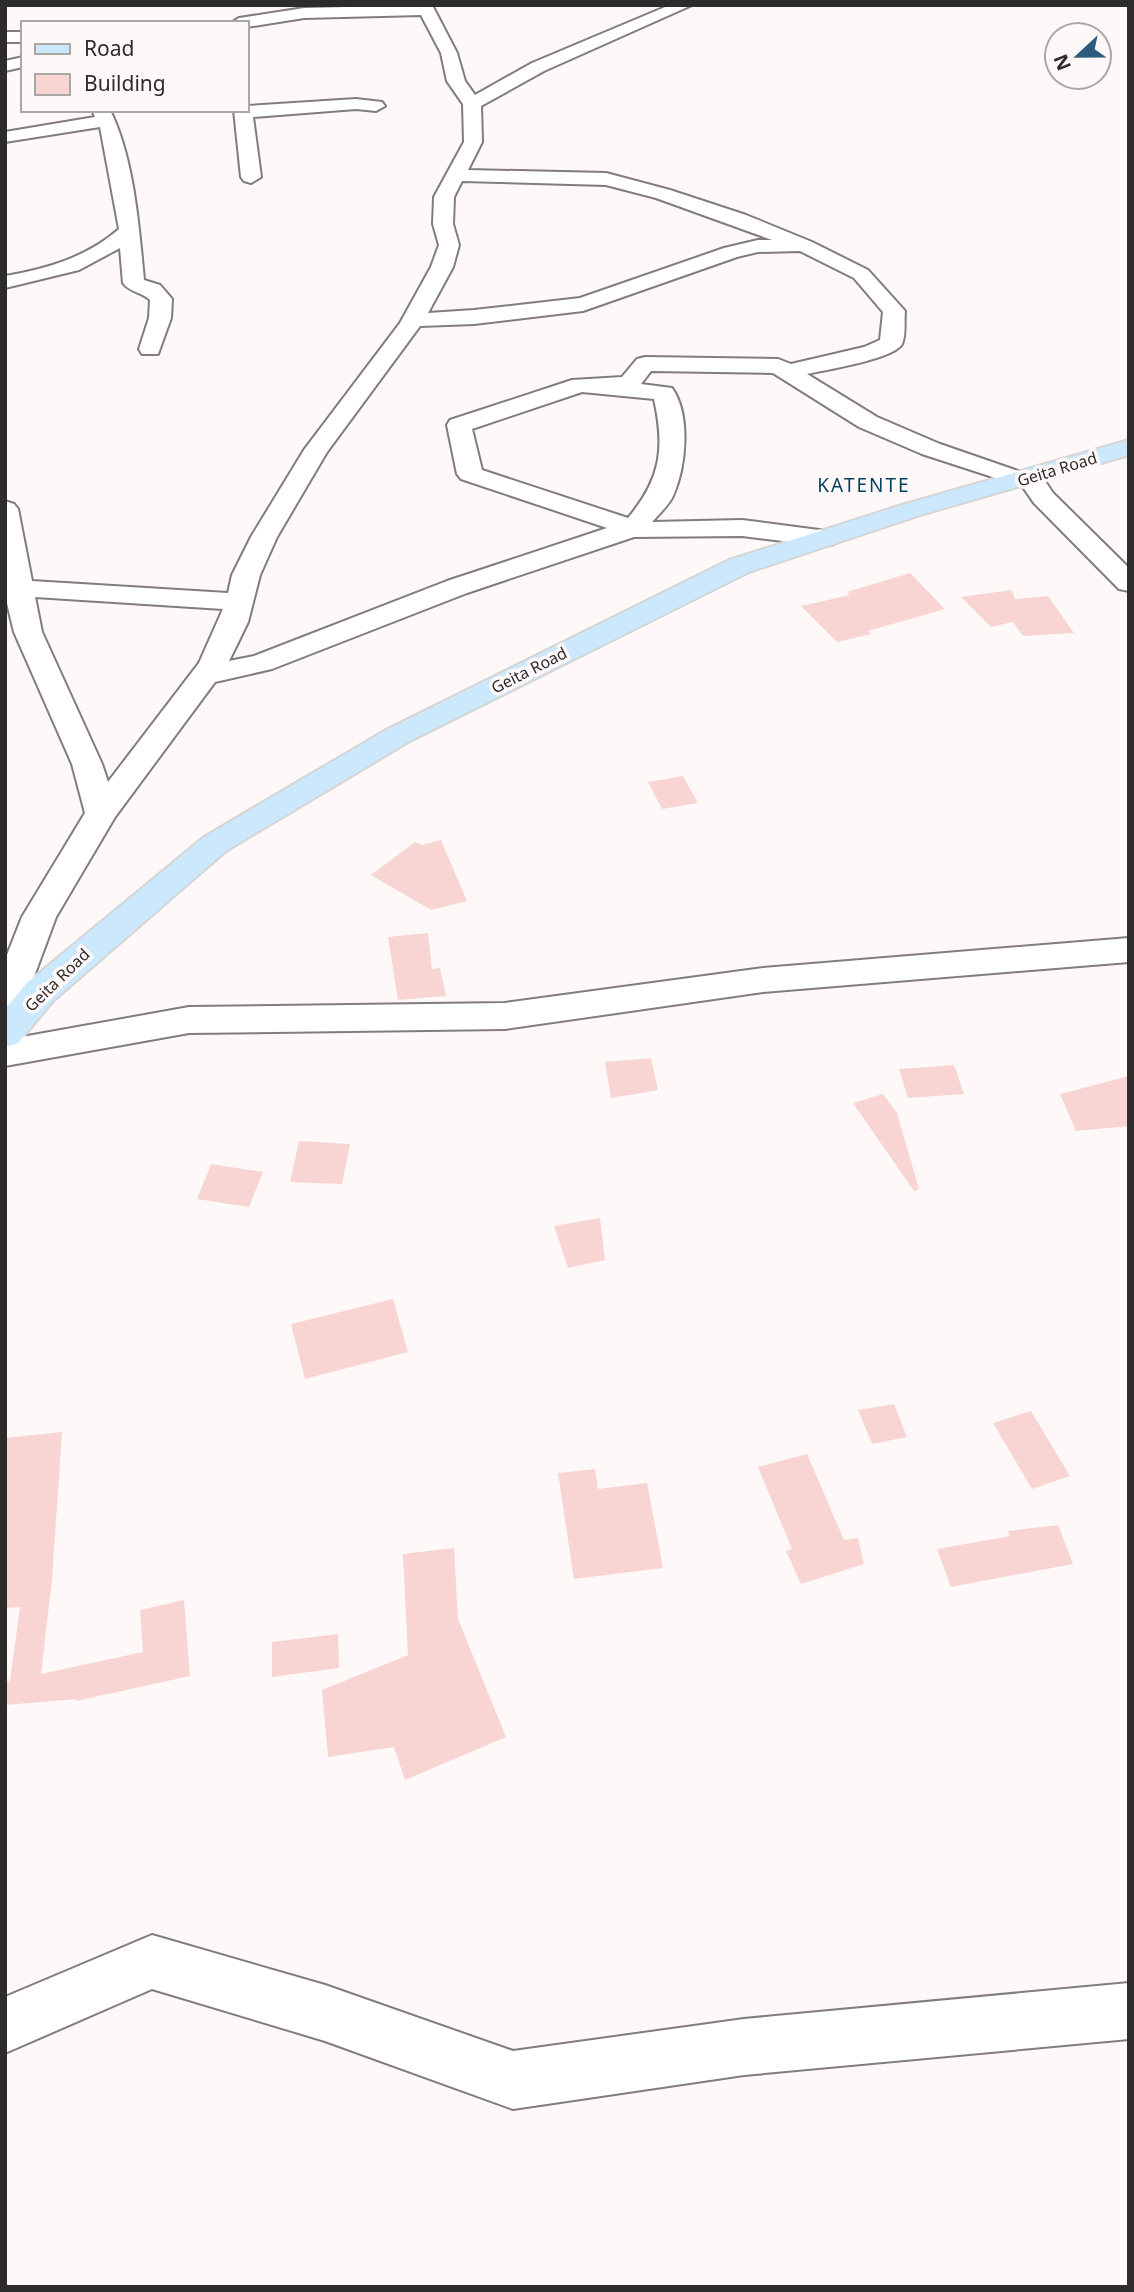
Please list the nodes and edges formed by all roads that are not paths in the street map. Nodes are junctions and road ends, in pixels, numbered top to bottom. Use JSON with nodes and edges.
{"nodes":[{"id":1,"x":684,"y":5,"type":"edge"},
{"id":2,"x":425,"y":8,"type":"edge"},
{"id":3,"x":248,"y":22,"type":"edge"},
{"id":4,"x":472,"y":104,"type":"junction"},
{"id":5,"x":376,"y":106,"type":"dead end"},
{"id":6,"x":248,"y":111,"type":"edge"},
{"id":7,"x":244,"y":112,"type":"edge"},
{"id":8,"x":103,"y":116,"type":"edge"},
{"id":9,"x":8,"y":137,"type":"dead end"},
{"id":10,"x":456,"y":176,"type":"junction"},
{"id":11,"x":251,"y":177,"type":"dead end"},
{"id":12,"x":129,"y":230,"type":"junction"},
{"id":13,"x":805,"y":246,"type":"junction"},
{"id":14,"x":5,"y":282,"type":"edge"},
{"id":15,"x":413,"y":320,"type":"junction"},
{"id":16,"x":150,"y":349,"type":"dead end"},
{"id":17,"x":787,"y":372,"type":"junction"},
{"id":18,"x":599,"y":386,"type":"junction"},
{"id":19,"x":1129,"y":447,"type":"edge"},
{"id":20,"x":1025,"y":478,"type":"junction"},
{"id":21,"x":5,"y":509,"type":"edge"},
{"id":22,"x":633,"y":528,"type":"junction"},
{"id":23,"x":825,"y":538,"type":"junction"},
{"id":24,"x":1129,"y":583,"type":"edge"},
{"id":25,"x":13,"y":588,"type":"edge"},
{"id":26,"x":239,"y":602,"type":"junction"},
{"id":27,"x":206,"y":675,"type":"junction"},
{"id":28,"x":101,"y":813,"type":"junction"},
{"id":29,"x":1129,"y":950,"type":"edge"},
{"id":30,"x":5,"y":1006,"type":"edge"},
{"id":31,"x":5,"y":1034,"type":"edge"},
{"id":32,"x":5,"y":1053,"type":"edge"},
{"id":33,"x":1129,"y":2011,"type":"edge"},
{"id":34,"x":5,"y":2025,"type":"edge"}],
"edges":[{"from":1,"to":4,"type":"street"},
{"from":2,"to":3,"type":"street"},
{"from":2,"to":4,"type":"street"},
{"from":4,"to":10,"type":"street"},
{"from":5,"to":6,"type":"street"},
{"from":7,"to":11,"type":"street"},
{"from":8,"to":9,"type":"street"},
{"from":8,"to":12,"type":"street"},
{"from":10,"to":13,"type":"street"},
{"from":10,"to":15,"type":"street"},
{"from":12,"to":14,"type":"street"},
{"from":12,"to":16,"type":"street"},
{"from":13,"to":15,"type":"street"},
{"from":13,"to":17,"type":"street"},
{"from":15,"to":26,"type":"street"},
{"from":17,"to":18,"type":"street"},
{"from":17,"to":20,"type":"street"},
{"from":18,"to":22,"type":"street"},
{"from":18,"to":22,"type":"street"},
{"from":19,"to":20,"type":"main road","name":"Geita Road"},
{"from":20,"to":23,"type":"main road","name":"Geita Road"},
{"from":20,"to":24,"type":"street"},
{"from":21,"to":25,"type":"street"},
{"from":22,"to":23,"type":"street"},
{"from":22,"to":27,"type":"street"},
{"from":23,"to":31,"type":"main road","name":"Geita Road"},
{"from":25,"to":26,"type":"street"},
{"from":25,"to":28,"type":"street"},
{"from":26,"to":27,"type":"street"},
{"from":27,"to":28,"type":"street"},
{"from":28,"to":30,"type":"street"},
{"from":29,"to":32,"type":"street"},
{"from":33,"to":34,"type":"street"}]}
